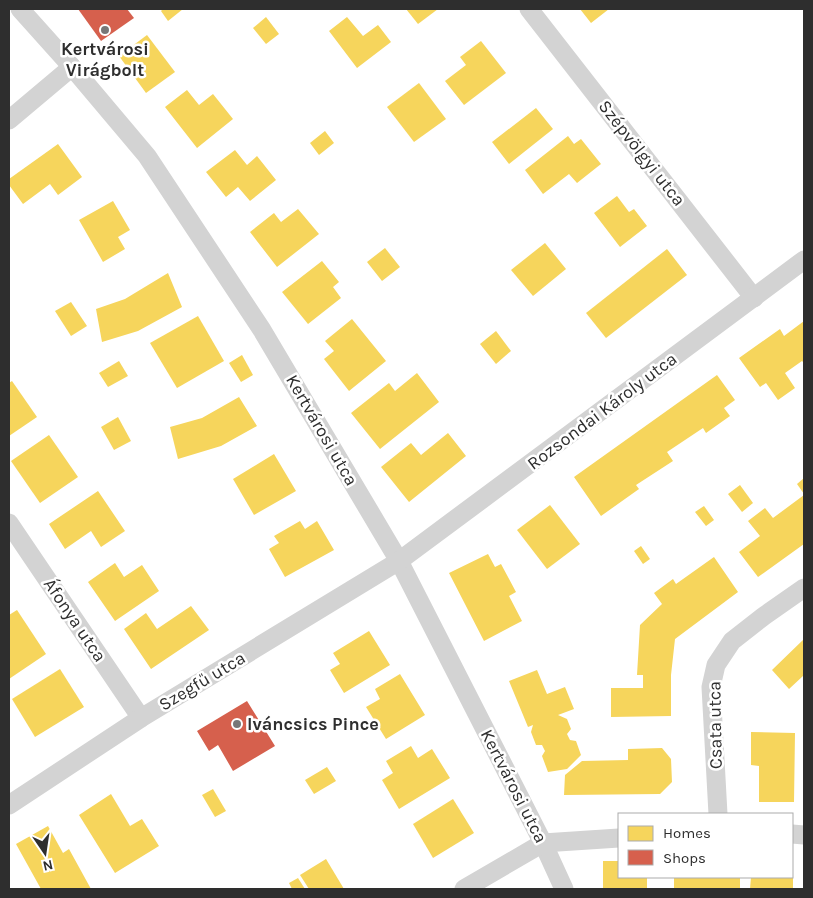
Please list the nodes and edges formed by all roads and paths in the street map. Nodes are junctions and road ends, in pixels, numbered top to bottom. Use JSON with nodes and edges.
{"nodes":[{"id":1,"x":20,"y":9,"type":"edge"},
{"id":2,"x":529,"y":9,"type":"edge"},
{"id":3,"x":72,"y":67,"type":"junction"},
{"id":4,"x":9,"y":120,"type":"edge"},
{"id":5,"x":804,"y":260,"type":"edge"},
{"id":6,"x":754,"y":298,"type":"junction"},
{"id":7,"x":9,"y":523,"type":"edge"},
{"id":8,"x":399,"y":562,"type":"junction"},
{"id":9,"x":804,"y":588,"type":"edge"},
{"id":10,"x":141,"y":718,"type":"junction"},
{"id":11,"x":9,"y":805,"type":"edge"},
{"id":12,"x":718,"y":813,"type":"edge"},
{"id":13,"x":618,"y":838,"type":"edge"},
{"id":14,"x":543,"y":843,"type":"junction"},
{"id":15,"x":464,"y":889,"type":"edge"},
{"id":16,"x":564,"y":889,"type":"edge"}],
"edges":[{"from":1,"to":3,"type":"street","name":"Kertvárosi utca"},
{"from":2,"to":6,"type":"street","name":"Szépvölgyi utca"},
{"from":3,"to":4,"type":"street"},
{"from":3,"to":8,"type":"street","name":"Kertvárosi utca"},
{"from":5,"to":6,"type":"street","name":"Rozsondai Károly utca"},
{"from":6,"to":8,"type":"street","name":"Rozsondai Károly utca"},
{"from":7,"to":10,"type":"street","name":"Áfonya utca"},
{"from":8,"to":10,"type":"street","name":"Szegfű utca"},
{"from":8,"to":14,"type":"street","name":"Kertvárosi utca"},
{"from":9,"to":12,"type":"street","name":"Csata utca"},
{"from":10,"to":11,"type":"street","name":"Szegfű utca"},
{"from":13,"to":14,"type":"street"},
{"from":14,"to":15,"type":"street"},
{"from":14,"to":16,"type":"street","name":"Kertvárosi utca"}]}
